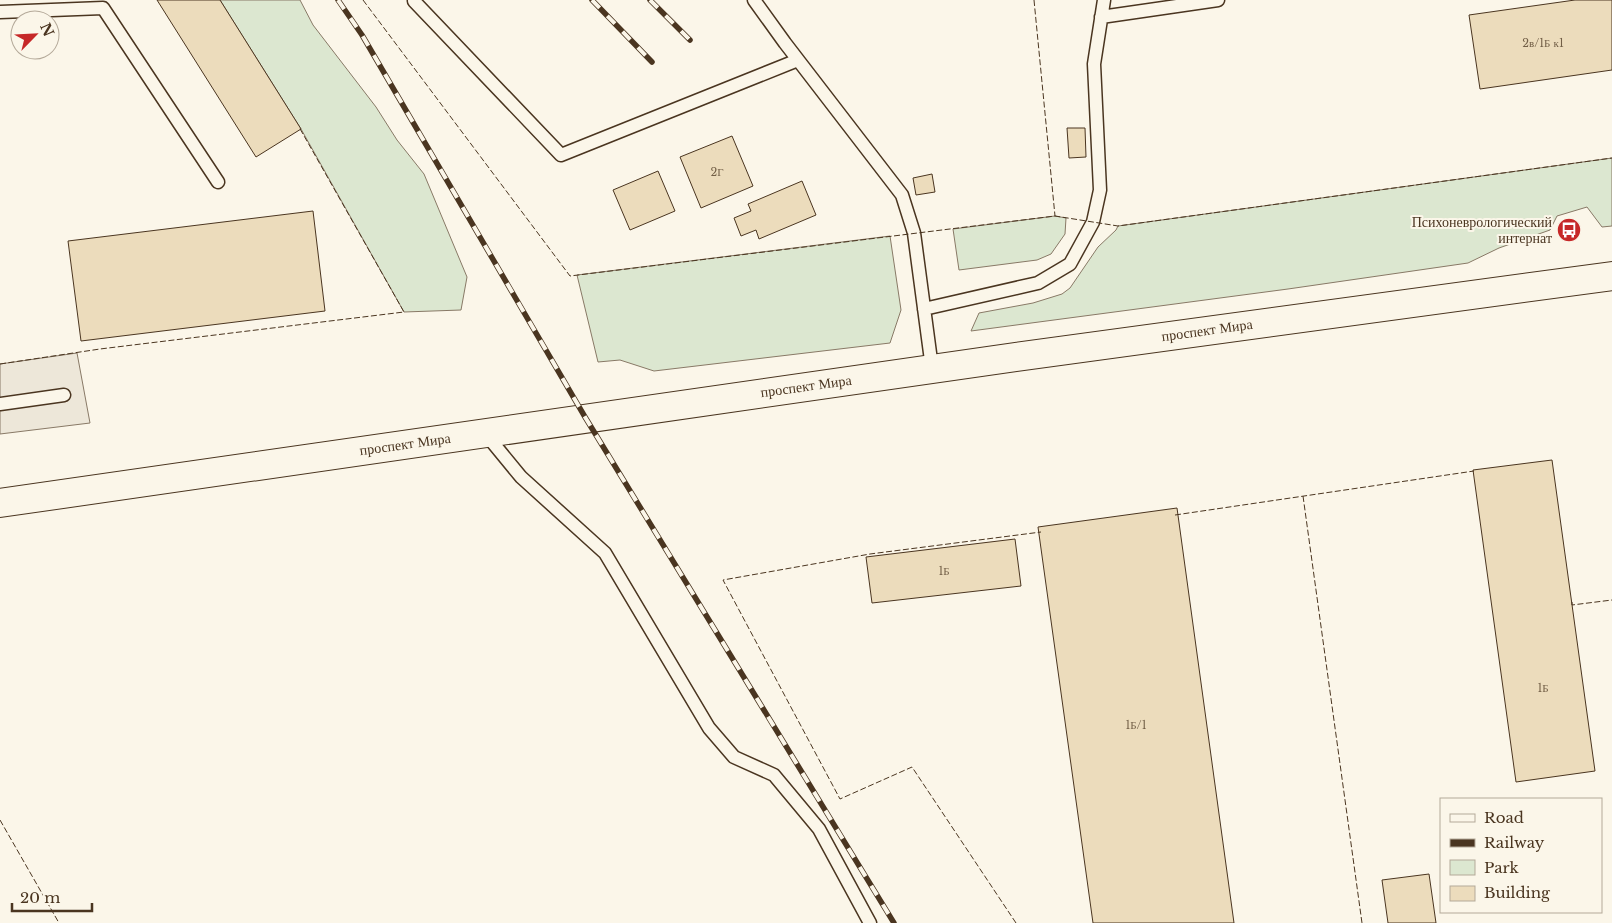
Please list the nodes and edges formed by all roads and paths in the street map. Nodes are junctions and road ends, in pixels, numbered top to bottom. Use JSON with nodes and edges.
{"nodes":[{"id":1,"x":754,"y":0,"type":"edge"},
{"id":2,"x":1104,"y":0,"type":"edge"},
{"id":3,"x":1218,"y":0,"type":"edge"},
{"id":4,"x":414,"y":1,"type":"edge"},
{"id":5,"x":0,"y":12,"type":"edge"},
{"id":6,"x":1102,"y":17,"type":"junction"},
{"id":7,"x":798,"y":60,"type":"junction"},
{"id":8,"x":218,"y":182,"type":"dead end"},
{"id":9,"x":1612,"y":276,"type":"edge"},
{"id":10,"x":924,"y":309,"type":"junction"},
{"id":11,"x":932,"y":368,"type":"junction"},
{"id":12,"x":64,"y":395,"type":"dead end"},
{"id":13,"x":0,"y":404,"type":"edge"},
{"id":14,"x":484,"y":432,"type":"junction"},
{"id":15,"x":0,"y":503,"type":"edge"},
{"id":16,"x":870,"y":923,"type":"edge"}],
"edges":[{"from":1,"to":7,"type":"lane"},
{"from":2,"to":6,"type":"lane"},
{"from":3,"to":6,"type":"lane"},
{"from":4,"to":7,"type":"lane"},
{"from":5,"to":8,"type":"lane"},
{"from":6,"to":10,"type":"lane"},
{"from":7,"to":10,"type":"lane"},
{"from":9,"to":11,"type":"main road","name":"проспект Мира"},
{"from":10,"to":11,"type":"lane"},
{"from":11,"to":14,"type":"main road","name":"проспект Мира"},
{"from":12,"to":13,"type":"lane"},
{"from":14,"to":15,"type":"main road","name":"проспект Мира"},
{"from":14,"to":16,"type":"lane"}]}
